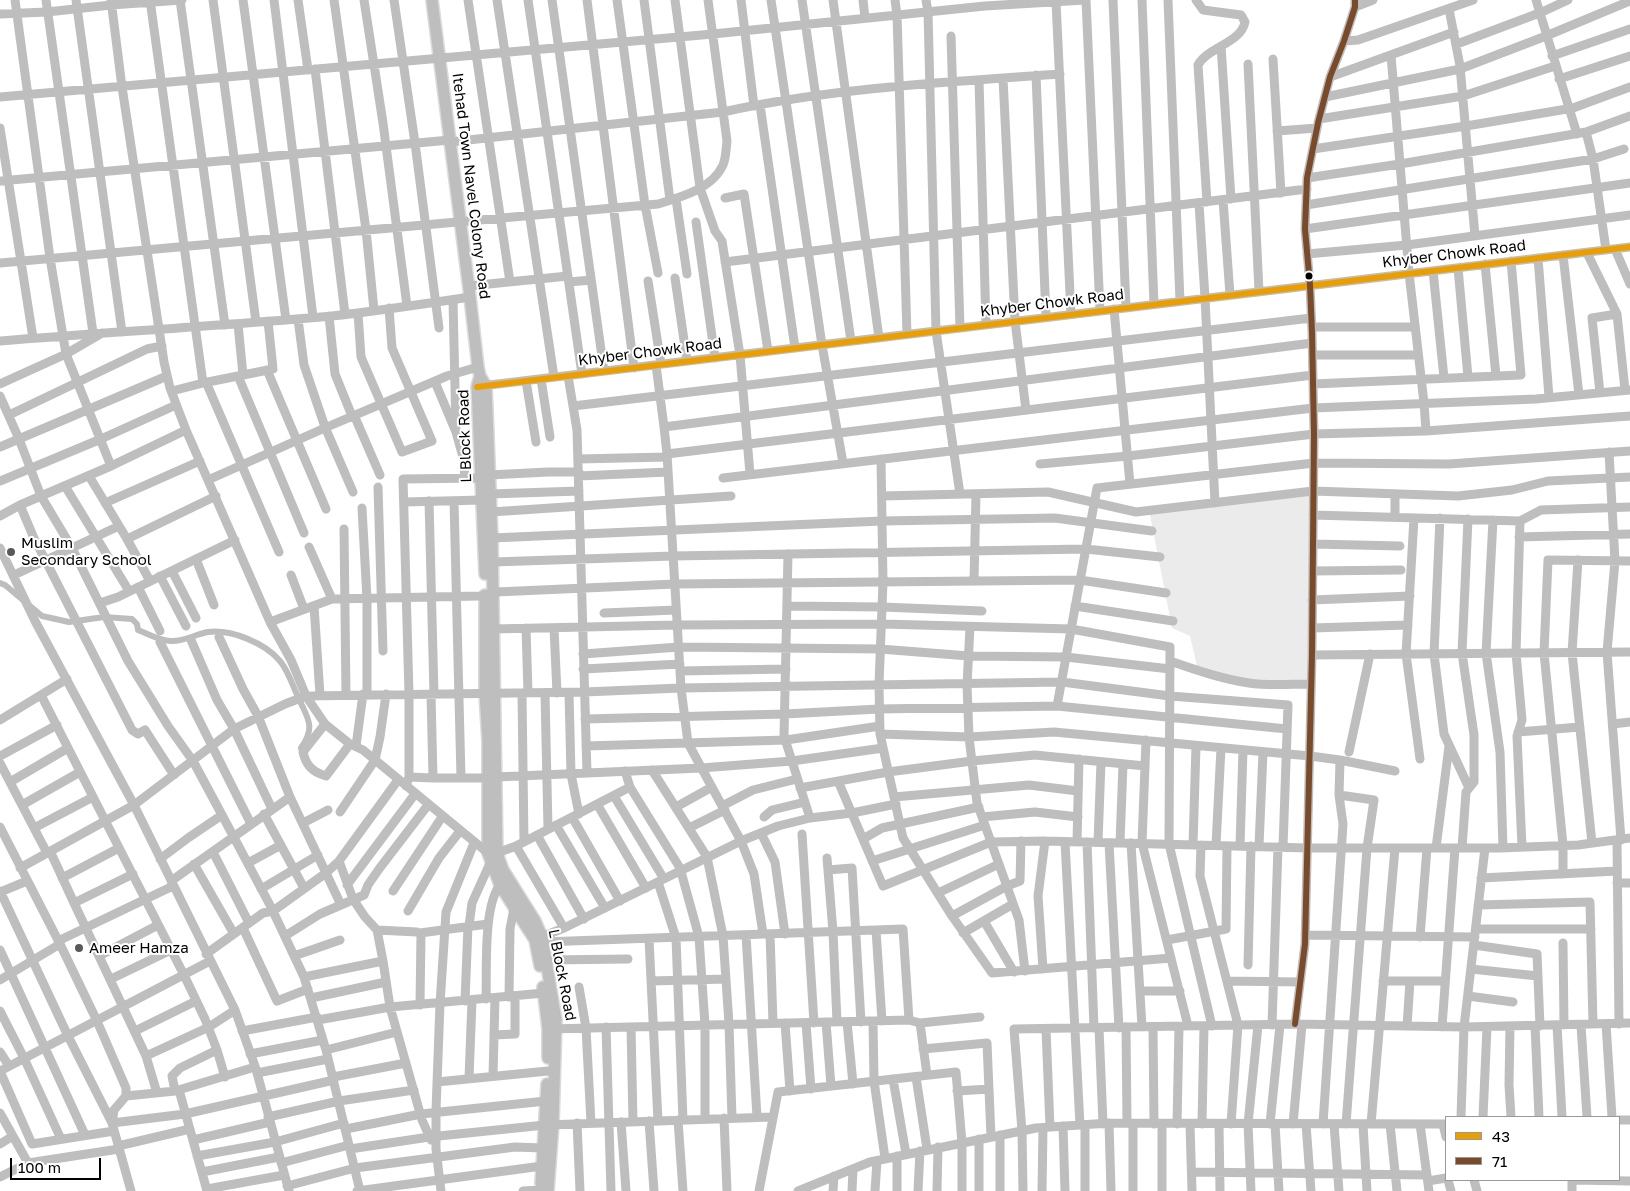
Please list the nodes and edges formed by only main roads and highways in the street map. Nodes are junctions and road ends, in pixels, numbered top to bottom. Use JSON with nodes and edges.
{"nodes":[{"id":1,"x":432,"y":0,"type":"edge"},
{"id":2,"x":480,"y":379,"type":"joint"},
{"id":3,"x":486,"y":497,"type":"junction"},
{"id":4,"x":489,"y":593,"type":"junction"},
{"id":5,"x":489,"y":693,"type":"junction"},
{"id":6,"x":492,"y":856,"type":"junction"},
{"id":7,"x":531,"y":923,"type":"junction"},
{"id":8,"x":540,"y":940,"type":"junction"},
{"id":9,"x":552,"y":1028,"type":"junction"},
{"id":10,"x":549,"y":1124,"type":"junction"},
{"id":11,"x":540,"y":1191,"type":"edge"},
{"id":12,"x":548,"y":1191,"type":"edge"}],
"edges":[{"from":1,"to":2,"type":"main road","name":"Itehad Town Navel Colony Road"},
{"from":2,"to":3,"type":"main road","name":"L Block Road"},
{"from":3,"to":4,"type":"main road","name":"L Block Road"},
{"from":3,"to":4,"type":"main road","name":"L Block Road"},
{"from":4,"to":5,"type":"main road","name":"L Block Road"},
{"from":4,"to":5,"type":"main road","name":"L Block Road"},
{"from":5,"to":6,"type":"main road","name":"L Block Road"},
{"from":6,"to":7,"type":"main road","name":"L Block Road"},
{"from":6,"to":7,"type":"main road","name":"L Block Road"},
{"from":7,"to":8,"type":"main road","name":"L Block Road"},
{"from":8,"to":9,"type":"main road","name":"L Block Road"},
{"from":8,"to":9,"type":"main road","name":"L Block Road"},
{"from":9,"to":10,"type":"main road","name":"L Block Road"},
{"from":9,"to":10,"type":"main road","name":"L Block Road"},
{"from":10,"to":11,"type":"main road","name":"L Block Road"},
{"from":10,"to":12,"type":"main road","name":"L Block Road"}]}
